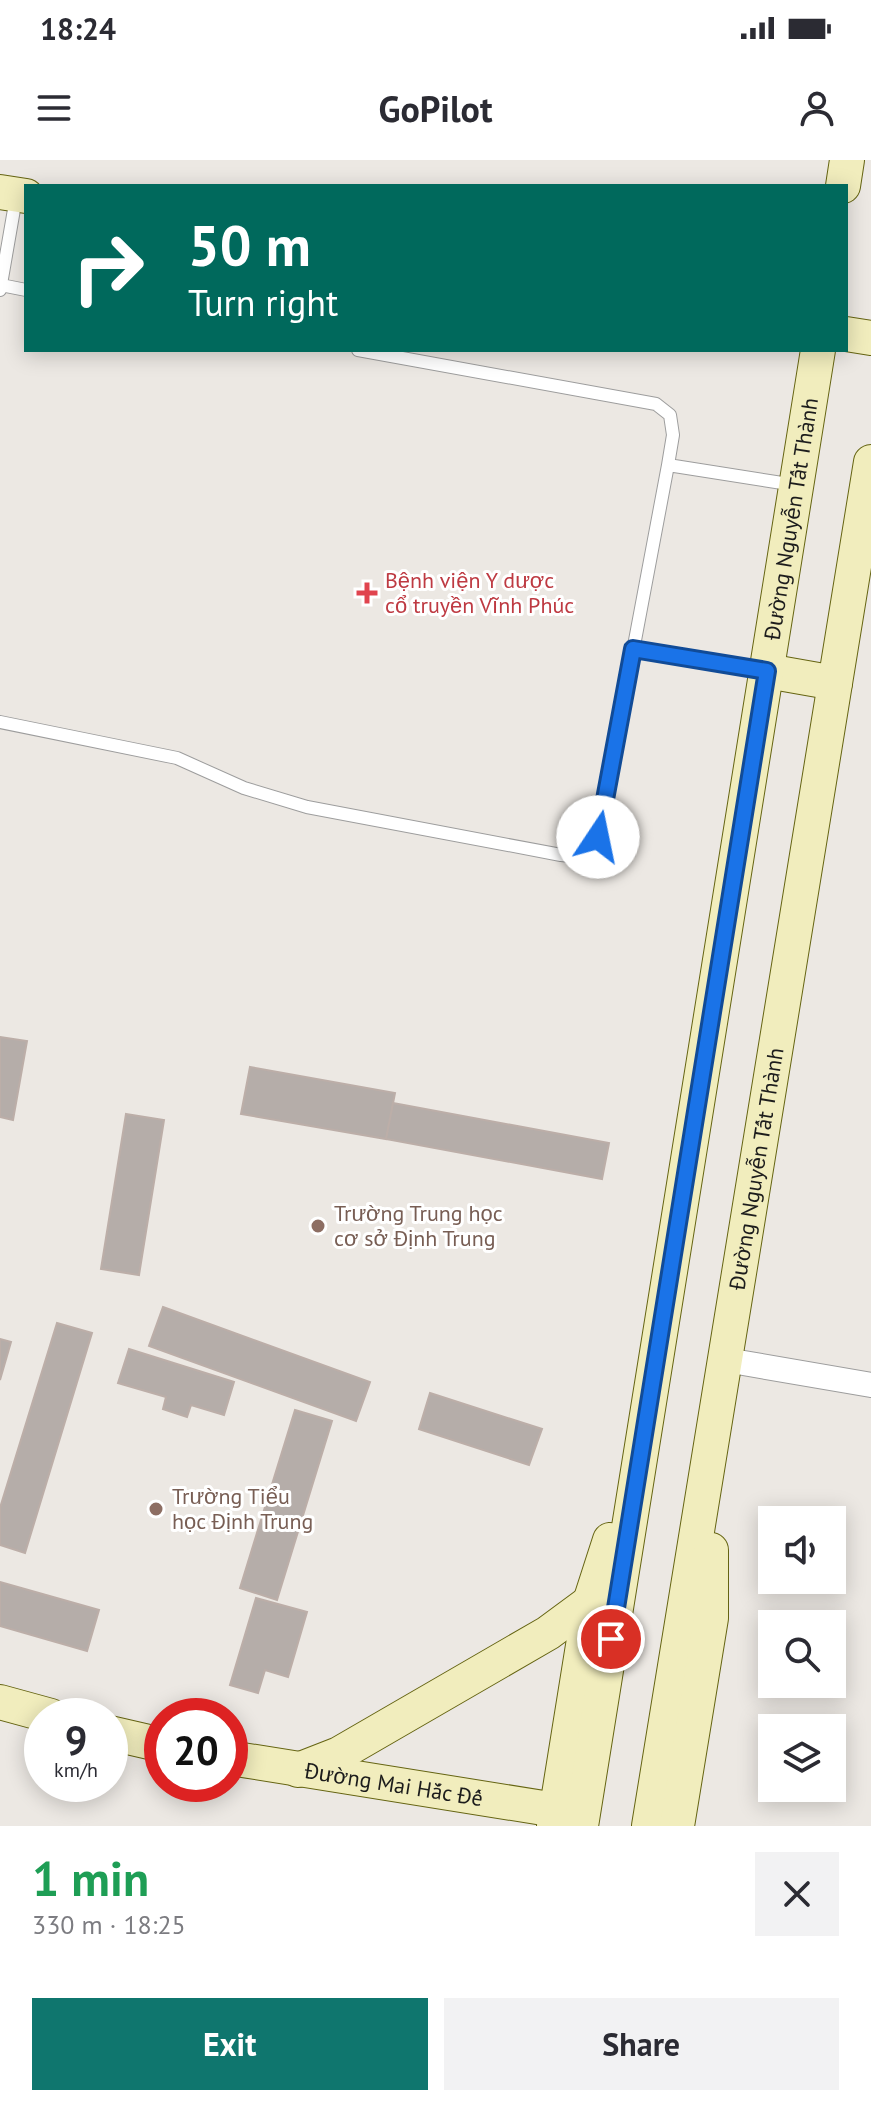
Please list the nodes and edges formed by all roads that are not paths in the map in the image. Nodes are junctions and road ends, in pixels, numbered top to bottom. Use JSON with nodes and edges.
{"nodes":[{"id":1,"x":847,"y":160,"type":"edge"},
{"id":2,"x":843,"y":184,"type":"edge"},
{"id":3,"x":14,"y":194,"type":"edge"},
{"id":4,"x":0,"y":288,"type":"edge"},
{"id":5,"x":24,"y":290,"type":"edge"},
{"id":6,"x":848,"y":334,"type":"edge"},
{"id":7,"x":871,"y":338,"type":"edge"},
{"id":8,"x":369,"y":352,"type":"edge"},
{"id":9,"x":818,"y":352,"type":"edge"},
{"id":10,"x":871,"y":462,"type":"edge"},
{"id":11,"x":668,"y":465,"type":"junction"},
{"id":12,"x":798,"y":486,"type":"junction"},
{"id":13,"x":633,"y":649,"type":"junction"},
{"id":14,"x":767,"y":671,"type":"junction"},
{"id":15,"x":835,"y":683,"type":"junction"},
{"id":16,"x":0,"y":722,"type":"edge"},
{"id":17,"x":726,"y":1360,"type":"junction"},
{"id":18,"x":871,"y":1385,"type":"edge"},
{"id":19,"x":644,"y":1433,"type":"junction"},
{"id":20,"x":712,"y":1442,"type":"junction"},
{"id":21,"x":590,"y":1602,"type":"junction"},
{"id":22,"x":0,"y":1702,"type":"edge"},
{"id":23,"x":24,"y":1709,"type":"edge"},
{"id":24,"x":248,"y":1761,"type":"edge"},
{"id":25,"x":298,"y":1770,"type":"junction"},
{"id":26,"x":564,"y":1821,"type":"edge"},
{"id":27,"x":649,"y":1826,"type":"edge"},
{"id":28,"x":677,"y":1826,"type":"edge"}],
"edges":[{"from":1,"to":2,"type":"main road"},
{"from":3,"to":4,"type":"lane"},
{"from":4,"to":5,"type":"lane"},
{"from":6,"to":7,"type":"main road"},
{"from":8,"to":11,"type":"lane"},
{"from":9,"to":12,"type":"main road","name":"Đường Nguyễn Tất Thành"},
{"from":10,"to":15,"type":"main road","name":"Đường Nguyễn Tất Thành"},
{"from":11,"to":12,"type":"lane"},
{"from":11,"to":13,"type":"lane"},
{"from":12,"to":14,"type":"main road","name":"Đường Nguyễn Tất Thành"},
{"from":13,"to":14,"type":"lane"},
{"from":13,"to":16,"type":"lane"},
{"from":14,"to":15,"type":"main road"},
{"from":14,"to":19,"type":"main road","name":"Đường Nguyễn Tất Thành"},
{"from":15,"to":17,"type":"main road","name":"Đường Nguyễn Tất Thành"},
{"from":17,"to":18,"type":"street"},
{"from":17,"to":20,"type":"main road","name":"Đường Nguyễn Tất Thành"},
{"from":19,"to":21,"type":"main road"},
{"from":19,"to":26,"type":"main road","name":"Đường Nguyễn Tất Thành"},
{"from":20,"to":27,"type":"main road","name":"Đường Nguyễn Tất Thành"},
{"from":20,"to":28,"type":"main road"},
{"from":21,"to":25,"type":"main road"},
{"from":21,"to":26,"type":"main road"},
{"from":22,"to":23,"type":"main road"},
{"from":24,"to":25,"type":"main road","name":"Đường Mai Hắc Đế"},
{"from":25,"to":26,"type":"main road","name":"Đường Mai Hắc Đế"}]}
